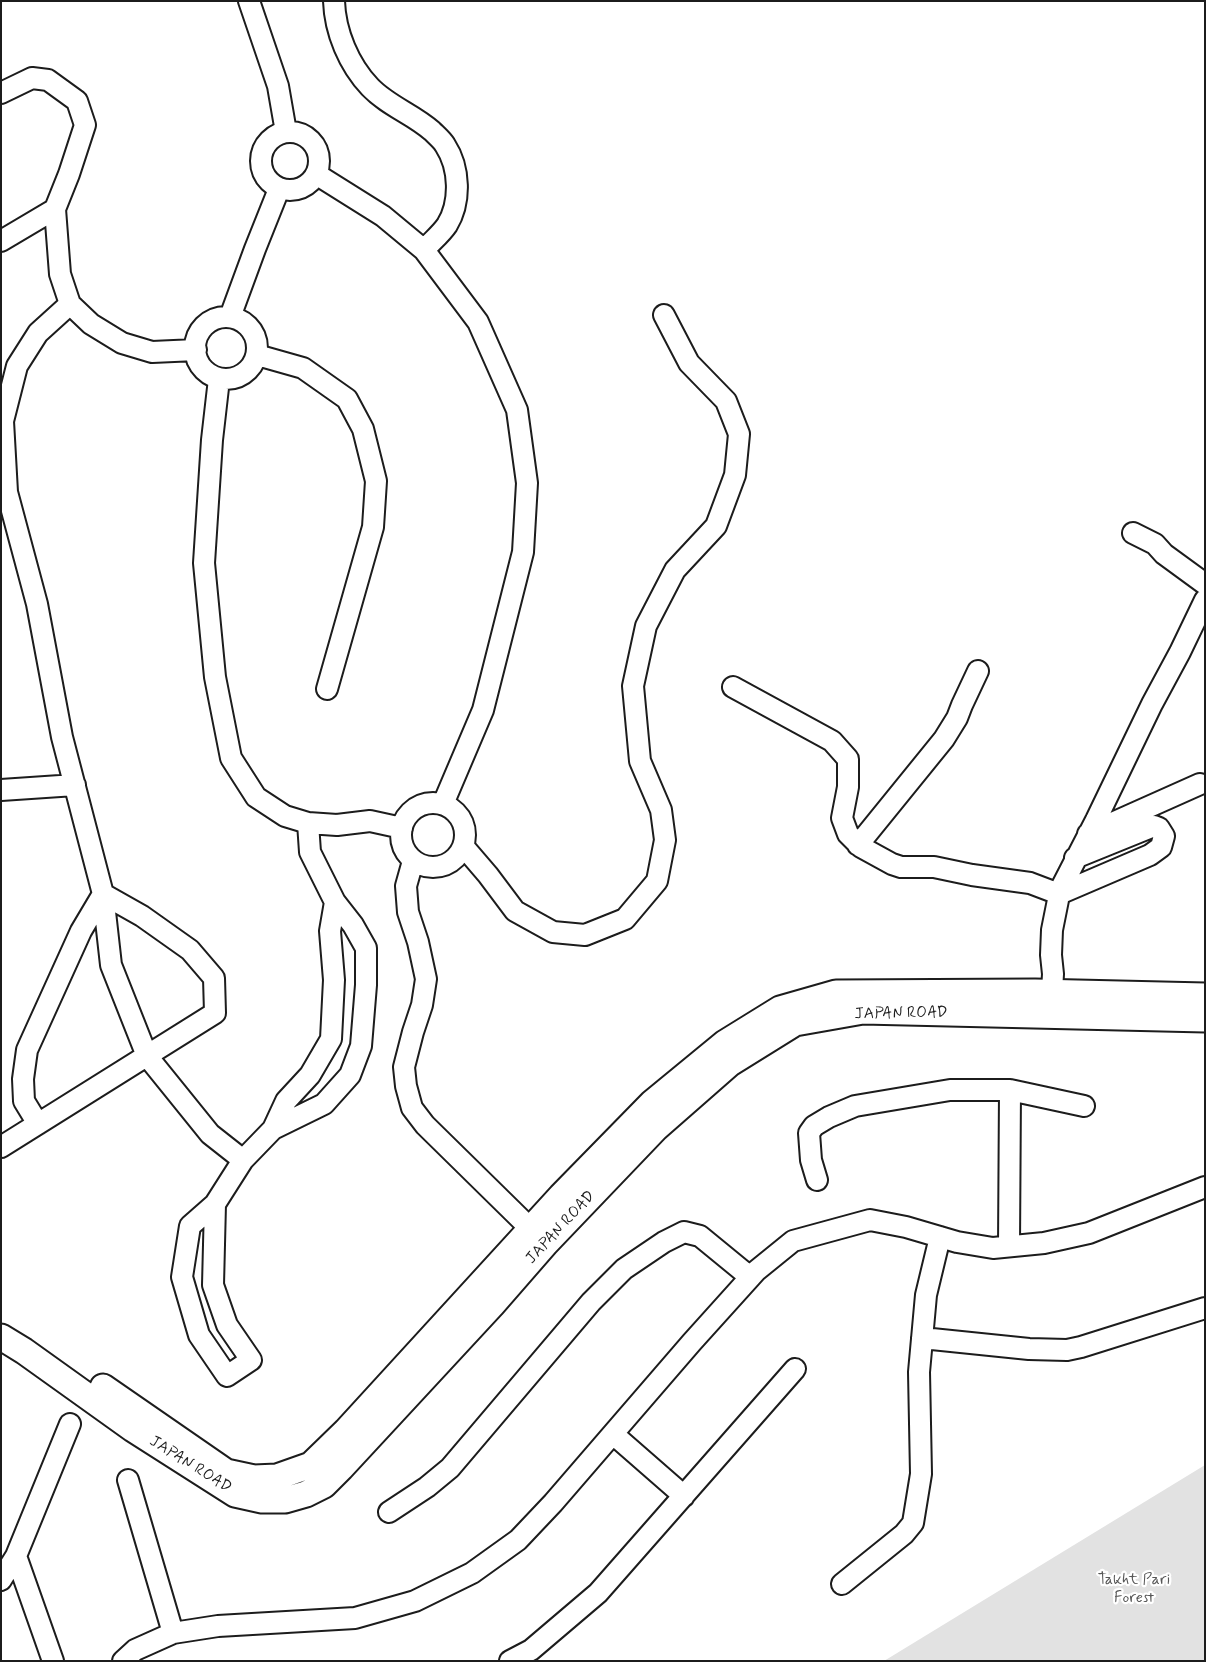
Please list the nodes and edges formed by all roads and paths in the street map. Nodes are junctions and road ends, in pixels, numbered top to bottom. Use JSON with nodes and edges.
{"nodes":[{"id":1,"x":249,"y":1,"type":"edge"},
{"id":2,"x":334,"y":1,"type":"edge"},
{"id":3,"x":1,"y":93,"type":"edge"},
{"id":4,"x":286,"y":132,"type":"junction"},
{"id":5,"x":316,"y":174,"type":"junction"},
{"id":6,"x":280,"y":189,"type":"junction"},
{"id":7,"x":55,"y":209,"type":"junction"},
{"id":8,"x":1,"y":241,"type":"edge"},
{"id":9,"x":424,"y":250,"type":"junction"},
{"id":10,"x":70,"y":304,"type":"junction"},
{"id":11,"x":664,"y":315,"type":"dead end"},
{"id":12,"x":230,"y":318,"type":"junction"},
{"id":13,"x":196,"y":350,"type":"junction"},
{"id":14,"x":257,"y":355,"type":"junction"},
{"id":15,"x":219,"y":379,"type":"junction"},
{"id":16,"x":1133,"y":533,"type":"dead end"},
{"id":17,"x":1205,"y":584,"type":"edge"},
{"id":18,"x":1205,"y":600,"type":"edge"},
{"id":19,"x":978,"y":671,"type":"dead end"},
{"id":20,"x":733,"y":687,"type":"dead end"},
{"id":21,"x":327,"y":689,"type":"dead end"},
{"id":22,"x":1200,"y":784,"type":"dead end"},
{"id":23,"x":75,"y":785,"type":"junction"},
{"id":24,"x":1,"y":790,"type":"edge"},
{"id":25,"x":443,"y":804,"type":"junction"},
{"id":26,"x":308,"y":823,"type":"junction"},
{"id":27,"x":402,"y":828,"type":"junction"},
{"id":28,"x":1088,"y":834,"type":"junction"},
{"id":29,"x":858,"y":845,"type":"junction"},
{"id":30,"x":464,"y":847,"type":"junction"},
{"id":31,"x":1076,"y":858,"type":"junction"},
{"id":32,"x":413,"y":861,"type":"junction"},
{"id":33,"x":103,"y":894,"type":"junction"},
{"id":34,"x":1059,"y":894,"type":"junction"},
{"id":35,"x":335,"y":902,"type":"junction"},
{"id":36,"x":1205,"y":996,"type":"edge"},
{"id":37,"x":1051,"y":1004,"type":"junction"},
{"id":38,"x":1205,"y":1019,"type":"edge"},
{"id":39,"x":147,"y":1056,"type":"junction"},
{"id":40,"x":1010,"y":1090,"type":"junction"},
{"id":41,"x":1084,"y":1106,"type":"dead end"},
{"id":42,"x":38,"y":1124,"type":"junction"},
{"id":43,"x":273,"y":1130,"type":"junction"},
{"id":44,"x":1,"y":1147,"type":"edge"},
{"id":45,"x":243,"y":1160,"type":"junction"},
{"id":46,"x":817,"y":1180,"type":"dead end"},
{"id":47,"x":1205,"y":1187,"type":"edge"},
{"id":48,"x":215,"y":1204,"type":"junction"},
{"id":49,"x":538,"y":1236,"type":"junction"},
{"id":50,"x":940,"y":1237,"type":"junction"},
{"id":51,"x":1010,"y":1246,"type":"junction"},
{"id":52,"x":750,"y":1277,"type":"junction"},
{"id":53,"x":1205,"y":1308,"type":"edge"},
{"id":54,"x":1,"y":1320,"type":"edge"},
{"id":55,"x":1,"y":1337,"type":"edge"},
{"id":56,"x":922,"y":1338,"type":"junction"},
{"id":57,"x":795,"y":1369,"type":"dead end"},
{"id":58,"x":70,"y":1424,"type":"dead end"},
{"id":59,"x":613,"y":1434,"type":"junction"},
{"id":60,"x":128,"y":1480,"type":"dead end"},
{"id":61,"x":684,"y":1496,"type":"junction"},
{"id":62,"x":389,"y":1512,"type":"dead end"},
{"id":63,"x":16,"y":1556,"type":"junction"},
{"id":64,"x":1,"y":1580,"type":"edge"},
{"id":65,"x":842,"y":1584,"type":"dead end"},
{"id":66,"x":173,"y":1633,"type":"junction"},
{"id":67,"x":53,"y":1661,"type":"edge"},
{"id":68,"x":123,"y":1661,"type":"edge"},
{"id":69,"x":510,"y":1661,"type":"edge"}],
"edges":[{"from":1,"to":4,"type":"street"},
{"from":2,"to":9,"type":"street"},
{"from":3,"to":7,"type":"street"},
{"from":4,"to":5,"type":"street"},
{"from":4,"to":6,"type":"street"},
{"from":5,"to":6,"type":"street"},
{"from":5,"to":9,"type":"street"},
{"from":6,"to":12,"type":"street"},
{"from":7,"to":8,"type":"street"},
{"from":7,"to":10,"type":"street"},
{"from":9,"to":25,"type":"street"},
{"from":10,"to":13,"type":"street"},
{"from":10,"to":23,"type":"street"},
{"from":11,"to":30,"type":"street"},
{"from":12,"to":13,"type":"street"},
{"from":12,"to":14,"type":"street"},
{"from":13,"to":15,"type":"street"},
{"from":14,"to":15,"type":"street"},
{"from":14,"to":21,"type":"street"},
{"from":15,"to":26,"type":"street"},
{"from":16,"to":17,"type":"street"},
{"from":18,"to":28,"type":"street"},
{"from":19,"to":29,"type":"street"},
{"from":20,"to":29,"type":"street"},
{"from":22,"to":28,"type":"street"},
{"from":23,"to":24,"type":"street"},
{"from":23,"to":33,"type":"street"},
{"from":25,"to":27,"type":"street"},
{"from":25,"to":30,"type":"street"},
{"from":26,"to":27,"type":"street"},
{"from":26,"to":35,"type":"street"},
{"from":27,"to":32,"type":"street"},
{"from":28,"to":31,"type":"street"},
{"from":29,"to":34,"type":"street"},
{"from":30,"to":32,"type":"street"},
{"from":31,"to":34,"type":"street"},
{"from":31,"to":34,"type":"street"},
{"from":32,"to":49,"type":"street"},
{"from":33,"to":39,"type":"street"},
{"from":33,"to":39,"type":"street"},
{"from":33,"to":42,"type":"street"},
{"from":34,"to":37,"type":"street"},
{"from":35,"to":43,"type":"street"},
{"from":35,"to":43,"type":"street"},
{"from":36,"to":37,"type":"main road","name":"JAPAN ROAD"},
{"from":37,"to":38,"type":"main road","name":"JAPAN ROAD"},
{"from":37,"to":49,"type":"main road","name":"JAPAN ROAD"},
{"from":39,"to":42,"type":"street"},
{"from":39,"to":45,"type":"street"},
{"from":40,"to":41,"type":"street"},
{"from":40,"to":46,"type":"street"},
{"from":40,"to":51,"type":"street"},
{"from":42,"to":44,"type":"street"},
{"from":43,"to":45,"type":"street"},
{"from":45,"to":48,"type":"street"},
{"from":47,"to":51,"type":"street"},
{"from":48,"to":48,"type":"street"},
{"from":49,"to":54,"type":"main road","name":"JAPAN ROAD"},
{"from":49,"to":55,"type":"main road","name":"JAPAN ROAD"},
{"from":50,"to":51,"type":"street"},
{"from":50,"to":52,"type":"street"},
{"from":50,"to":56,"type":"street"},
{"from":52,"to":59,"type":"street"},
{"from":52,"to":62,"type":"street"},
{"from":53,"to":56,"type":"street"},
{"from":56,"to":65,"type":"street"},
{"from":57,"to":61,"type":"street"},
{"from":58,"to":63,"type":"street"},
{"from":59,"to":61,"type":"street"},
{"from":59,"to":66,"type":"street"},
{"from":60,"to":66,"type":"street"},
{"from":61,"to":69,"type":"street"},
{"from":63,"to":64,"type":"street"},
{"from":63,"to":67,"type":"street"},
{"from":66,"to":68,"type":"street"}]}
